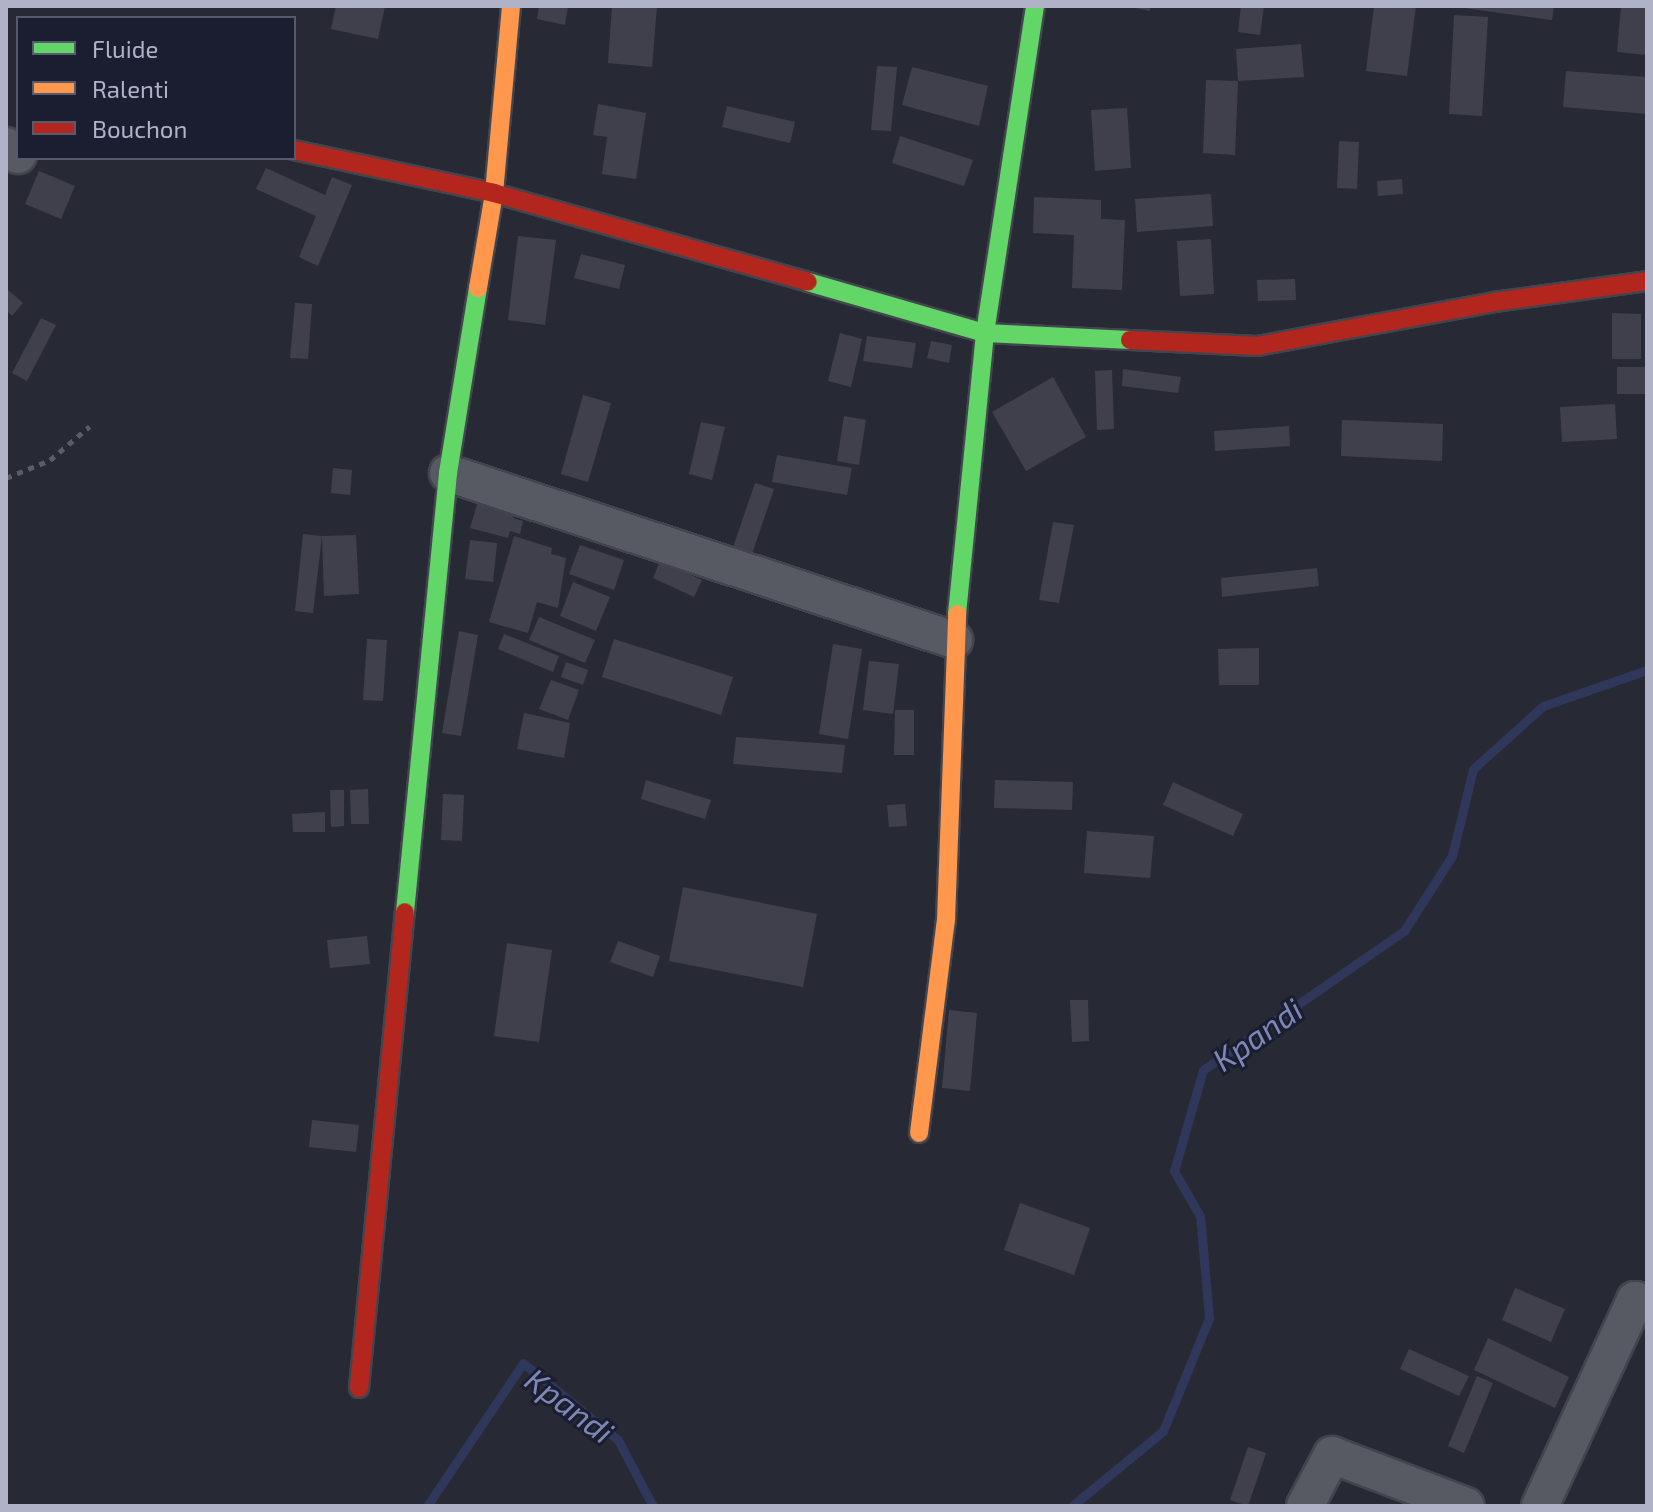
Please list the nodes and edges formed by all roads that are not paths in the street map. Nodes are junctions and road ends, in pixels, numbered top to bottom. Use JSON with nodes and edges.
{"nodes":[{"id":1,"x":511,"y":6,"type":"edge"},
{"id":2,"x":1035,"y":6,"type":"edge"},
{"id":3,"x":296,"y":150,"type":"edge"},
{"id":4,"x":494,"y":193,"type":"junction"},
{"id":5,"x":1647,"y":281,"type":"edge"},
{"id":6,"x":985,"y":333,"type":"junction"},
{"id":7,"x":448,"y":473,"type":"junction"},
{"id":8,"x":954,"y":640,"type":"junction"},
{"id":9,"x":919,"y":1133,"type":"dead end"},
{"id":10,"x":1647,"y":1305,"type":"edge"},
{"id":11,"x":359,"y":1388,"type":"dead end"},
{"id":12,"x":1305,"y":1506,"type":"edge"},
{"id":13,"x":1466,"y":1506,"type":"edge"},
{"id":14,"x":1540,"y":1506,"type":"edge"}],
"edges":[{"from":1,"to":4,"type":"street"},
{"from":2,"to":6,"type":"street"},
{"from":3,"to":4,"type":"street"},
{"from":4,"to":6,"type":"street"},
{"from":4,"to":7,"type":"street"},
{"from":5,"to":6,"type":"street"},
{"from":6,"to":8,"type":"street"},
{"from":7,"to":8,"type":"street"},
{"from":7,"to":11,"type":"street"},
{"from":8,"to":9,"type":"street"},
{"from":10,"to":14,"type":"street"},
{"from":12,"to":13,"type":"street"}]}
